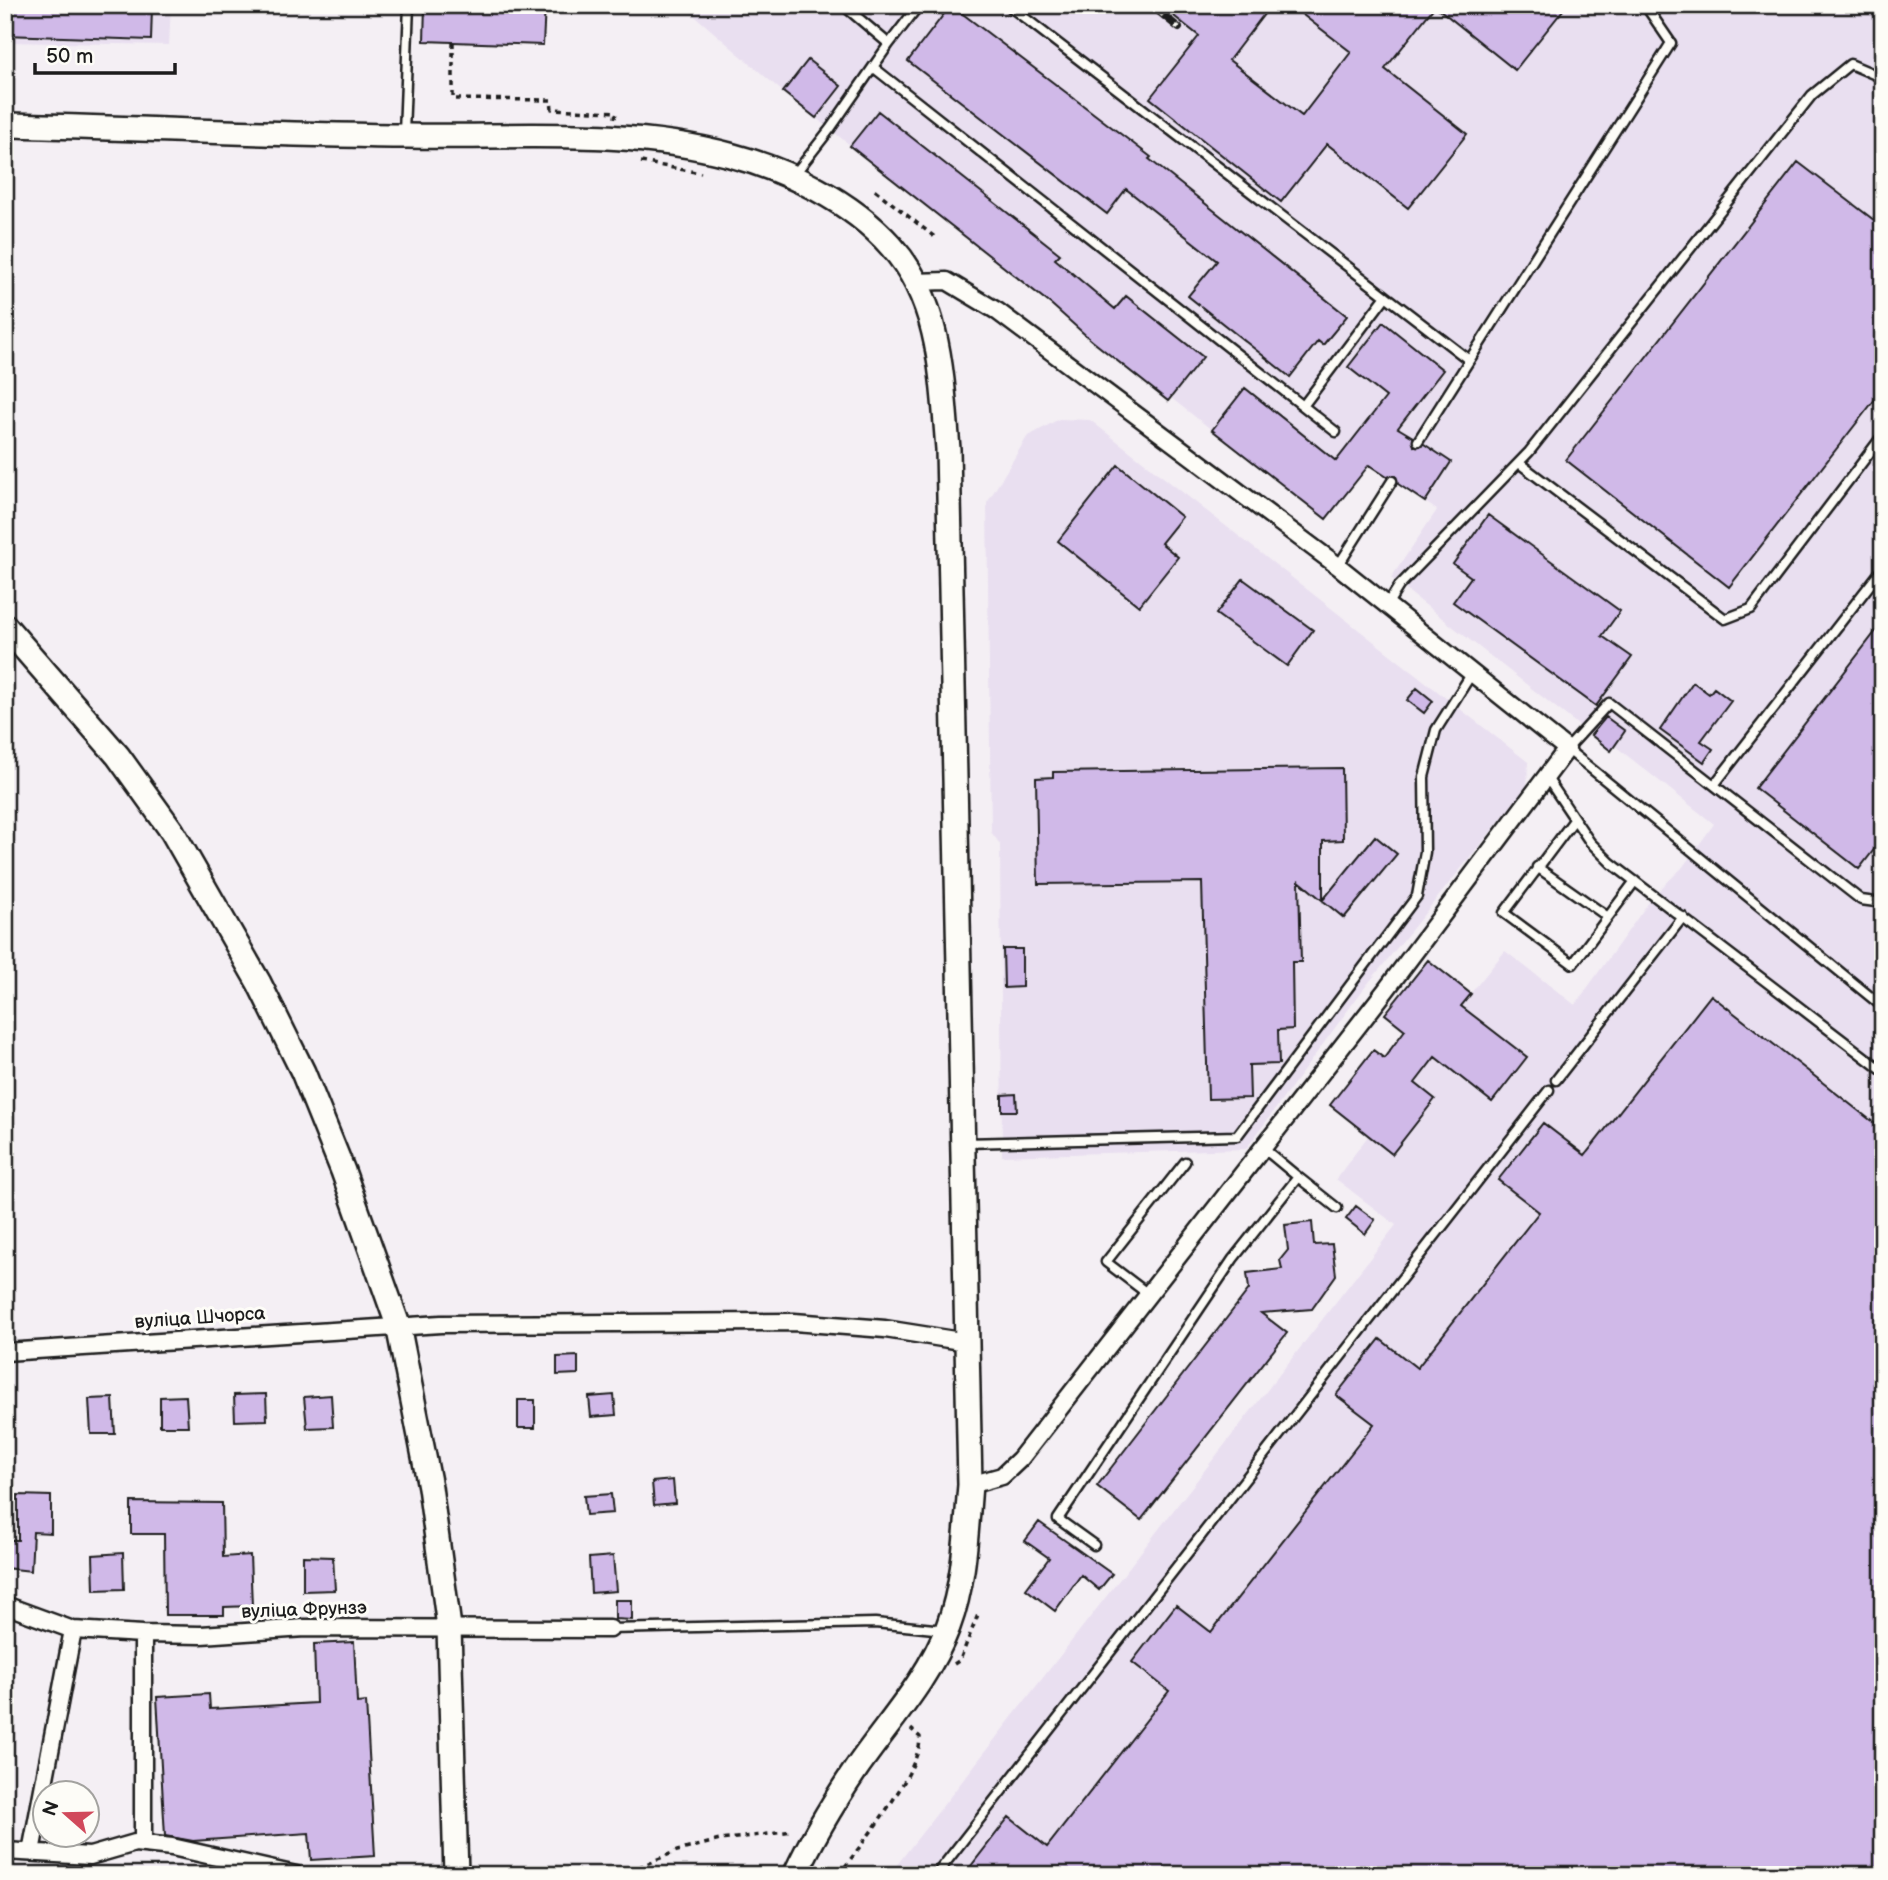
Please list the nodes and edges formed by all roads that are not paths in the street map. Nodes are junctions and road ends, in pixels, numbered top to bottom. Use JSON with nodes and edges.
{"nodes":[{"id":1,"x":409,"y":5,"type":"edge"},
{"id":2,"x":843,"y":5,"type":"edge"},
{"id":3,"x":919,"y":5,"type":"edge"},
{"id":4,"x":1008,"y":5,"type":"edge"},
{"id":5,"x":1645,"y":5,"type":"edge"},
{"id":6,"x":889,"y":44,"type":"junction"},
{"id":7,"x":873,"y":67,"type":"junction"},
{"id":8,"x":1883,"y":78,"type":"edge"},
{"id":9,"x":5,"y":125,"type":"edge"},
{"id":10,"x":404,"y":136,"type":"junction"},
{"id":11,"x":792,"y":177,"type":"junction"},
{"id":12,"x":914,"y":282,"type":"junction"},
{"id":13,"x":1386,"y":296,"type":"junction"},
{"id":14,"x":1469,"y":360,"type":"junction"},
{"id":15,"x":1303,"y":406,"type":"junction"},
{"id":16,"x":1336,"y":432,"type":"dead end"},
{"id":17,"x":1883,"y":435,"type":"edge"},
{"id":18,"x":1418,"y":441,"type":"dead end"},
{"id":19,"x":1519,"y":463,"type":"junction"},
{"id":20,"x":1392,"y":481,"type":"dead end"},
{"id":21,"x":1338,"y":566,"type":"junction"},
{"id":22,"x":1883,"y":568,"type":"edge"},
{"id":23,"x":1387,"y":606,"type":"junction"},
{"id":24,"x":5,"y":626,"type":"edge"},
{"id":25,"x":1472,"y":673,"type":"junction"},
{"id":26,"x":1567,"y":749,"type":"junction"},
{"id":27,"x":1547,"y":778,"type":"junction"},
{"id":28,"x":1714,"y":785,"type":"junction"},
{"id":29,"x":1574,"y":820,"type":"junction"},
{"id":30,"x":1537,"y":867,"type":"junction"},
{"id":31,"x":1635,"y":881,"type":"junction"},
{"id":32,"x":1883,"y":903,"type":"edge"},
{"id":33,"x":1608,"y":917,"type":"junction"},
{"id":34,"x":1683,"y":918,"type":"junction"},
{"id":35,"x":1883,"y":1007,"type":"edge"},
{"id":36,"x":1883,"y":1072,"type":"edge"},
{"id":37,"x":1556,"y":1080,"type":"dead end"},
{"id":38,"x":1549,"y":1090,"type":"dead end"},
{"id":39,"x":963,"y":1143,"type":"junction"},
{"id":40,"x":1263,"y":1148,"type":"junction"},
{"id":41,"x":1185,"y":1162,"type":"dead end"},
{"id":42,"x":1298,"y":1177,"type":"junction"},
{"id":43,"x":1337,"y":1208,"type":"dead end"},
{"id":44,"x":1148,"y":1294,"type":"junction"},
{"id":45,"x":398,"y":1325,"type":"junction"},
{"id":46,"x":967,"y":1342,"type":"junction"},
{"id":47,"x":5,"y":1352,"type":"edge"},
{"id":48,"x":970,"y":1485,"type":"junction"},
{"id":49,"x":1094,"y":1545,"type":"dead end"},
{"id":50,"x":5,"y":1605,"type":"edge"},
{"id":51,"x":449,"y":1627,"type":"junction"},
{"id":52,"x":610,"y":1629,"type":"joint"},
{"id":53,"x":73,"y":1630,"type":"junction"},
{"id":54,"x":947,"y":1630,"type":"junction"},
{"id":55,"x":143,"y":1634,"type":"junction"},
{"id":56,"x":143,"y":1844,"type":"junction"},
{"id":57,"x":5,"y":1851,"type":"edge"},
{"id":58,"x":31,"y":1852,"type":"junction"},
{"id":59,"x":296,"y":1875,"type":"edge"},
{"id":60,"x":456,"y":1875,"type":"edge"},
{"id":61,"x":795,"y":1875,"type":"edge"},
{"id":62,"x":936,"y":1875,"type":"edge"}],
"edges":[{"from":1,"to":10,"type":"lane"},
{"from":2,"to":6,"type":"lane"},
{"from":3,"to":6,"type":"lane"},
{"from":4,"to":13,"type":"lane"},
{"from":5,"to":14,"type":"lane"},
{"from":6,"to":7,"type":"lane"},
{"from":7,"to":11,"type":"lane"},
{"from":7,"to":15,"type":"lane"},
{"from":8,"to":19,"type":"lane"},
{"from":9,"to":10,"type":"street"},
{"from":10,"to":11,"type":"street"},
{"from":11,"to":12,"type":"street"},
{"from":12,"to":21,"type":"street"},
{"from":12,"to":39,"type":"street"},
{"from":13,"to":14,"type":"lane"},
{"from":13,"to":15,"type":"lane"},
{"from":14,"to":18,"type":"lane"},
{"from":15,"to":16,"type":"lane"},
{"from":17,"to":19,"type":"lane"},
{"from":19,"to":23,"type":"lane"},
{"from":20,"to":21,"type":"lane"},
{"from":21,"to":23,"type":"street"},
{"from":22,"to":28,"type":"lane"},
{"from":23,"to":25,"type":"street"},
{"from":24,"to":45,"type":"street"},
{"from":25,"to":26,"type":"street"},
{"from":25,"to":39,"type":"lane"},
{"from":26,"to":27,"type":"street"},
{"from":26,"to":28,"type":"lane"},
{"from":26,"to":35,"type":"lane"},
{"from":27,"to":29,"type":"lane"},
{"from":27,"to":40,"type":"street"},
{"from":28,"to":32,"type":"lane"},
{"from":29,"to":30,"type":"lane"},
{"from":29,"to":31,"type":"lane"},
{"from":30,"to":33,"type":"lane"},
{"from":30,"to":33,"type":"lane"},
{"from":31,"to":33,"type":"lane"},
{"from":31,"to":34,"type":"lane"},
{"from":34,"to":36,"type":"lane"},
{"from":34,"to":37,"type":"lane"},
{"from":38,"to":62,"type":"lane"},
{"from":39,"to":46,"type":"street"},
{"from":40,"to":42,"type":"lane"},
{"from":40,"to":44,"type":"street"},
{"from":41,"to":44,"type":"lane"},
{"from":42,"to":43,"type":"lane"},
{"from":42,"to":49,"type":"lane"},
{"from":44,"to":48,"type":"street"},
{"from":45,"to":46,"type":"street","name":"вуліца Шчорса"},
{"from":45,"to":47,"type":"street","name":"вуліца Шчорса"},
{"from":45,"to":51,"type":"street"},
{"from":46,"to":48,"type":"street"},
{"from":48,"to":54,"type":"street"},
{"from":50,"to":53,"type":"street","name":"вуліца Фрунзэ"},
{"from":51,"to":52,"type":"street","name":"вуліца Фрунзэ"},
{"from":51,"to":55,"type":"street","name":"вуліца Фрунзэ"},
{"from":51,"to":60,"type":"street"},
{"from":52,"to":54,"type":"lane"},
{"from":53,"to":55,"type":"street","name":"вуліца Фрунзэ"},
{"from":53,"to":58,"type":"street"},
{"from":54,"to":61,"type":"street"},
{"from":55,"to":56,"type":"street"},
{"from":56,"to":58,"type":"street"},
{"from":56,"to":59,"type":"street"},
{"from":57,"to":58,"type":"street"}]}
